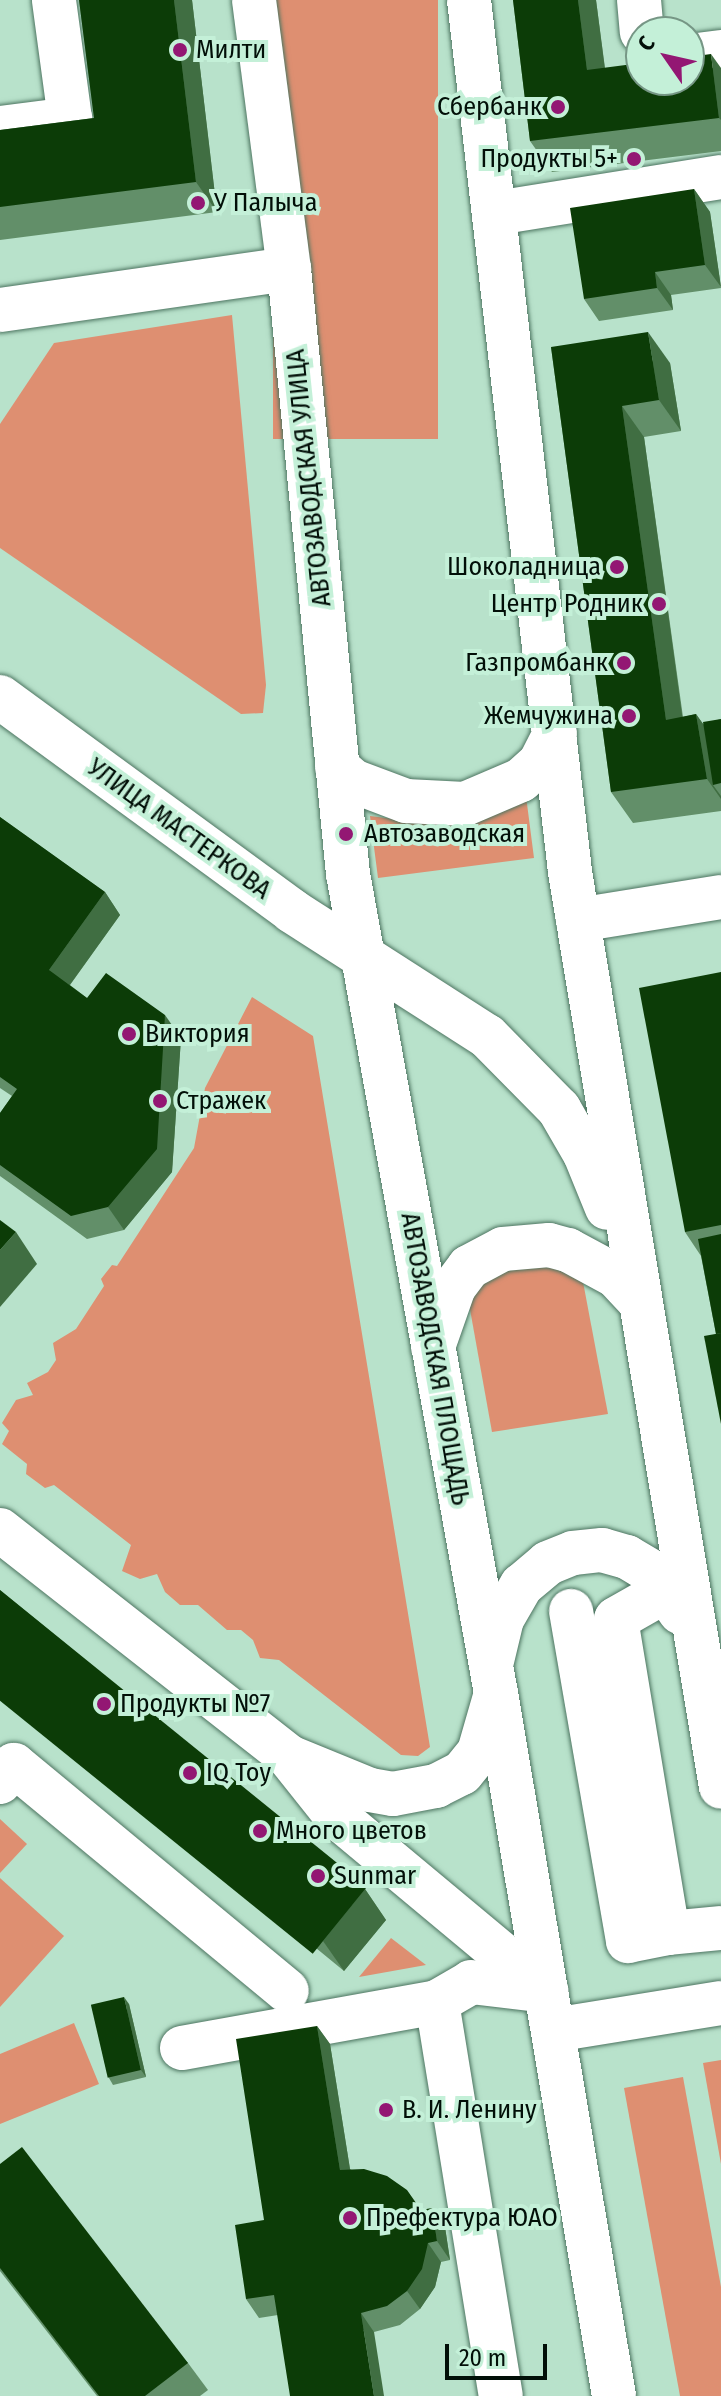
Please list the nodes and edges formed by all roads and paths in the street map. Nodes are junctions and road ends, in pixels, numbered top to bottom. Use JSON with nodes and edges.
{"nodes":[{"id":1,"x":54,"y":0,"type":"edge"},
{"id":2,"x":254,"y":0,"type":"edge"},
{"id":3,"x":469,"y":0,"type":"edge"},
{"id":4,"x":0,"y":128,"type":"edge"},
{"id":5,"x":721,"y":177,"type":"edge"},
{"id":6,"x":496,"y":213,"type":"junction"},
{"id":7,"x":289,"y":269,"type":"junction"},
{"id":8,"x":0,"y":310,"type":"edge"},
{"id":9,"x":0,"y":697,"type":"edge"},
{"id":10,"x":555,"y":734,"type":"junction"},
{"id":11,"x":337,"y":767,"type":"junction"},
{"id":12,"x":721,"y":897,"type":"edge"},
{"id":13,"x":578,"y":920,"type":"junction"},
{"id":14,"x":361,"y":956,"type":"junction"},
{"id":15,"x":638,"y":1291,"type":"junction"},
{"id":16,"x":433,"y":1347,"type":"junction"},
{"id":17,"x":0,"y":1530,"type":"edge"},
{"id":18,"x":667,"y":1590,"type":"junction"},
{"id":19,"x":571,"y":1611,"type":"dead end"},
{"id":20,"x":693,"y":1635,"type":"junction"},
{"id":21,"x":494,"y":1679,"type":"junction"},
{"id":22,"x":289,"y":1757,"type":"junction"},
{"id":23,"x":0,"y":1782,"type":"edge"},
{"id":24,"x":721,"y":1787,"type":"edge"},
{"id":25,"x":721,"y":1928,"type":"edge"},
{"id":26,"x":668,"y":1933,"type":"junction"},
{"id":27,"x":287,"y":1991,"type":"dead end"},
{"id":28,"x":437,"y":2002,"type":"junction"},
{"id":29,"x":721,"y":2003,"type":"edge"},
{"id":30,"x":550,"y":2010,"type":"junction"},
{"id":31,"x":182,"y":2048,"type":"dead end"},
{"id":32,"x":501,"y":2396,"type":"edge"},
{"id":33,"x":614,"y":2396,"type":"edge"}],
"edges":[{"from":1,"to":4,"type":"main road"},
{"from":2,"to":7,"type":"main road","name":"АВТОЗАВОДСКАЯ УЛИЦА"},
{"from":3,"to":6,"type":"main road"},
{"from":5,"to":6,"type":"main road"},
{"from":6,"to":10,"type":"main road"},
{"from":7,"to":8,"type":"main road"},
{"from":7,"to":11,"type":"main road","name":"АВТОЗАВОДСКАЯ УЛИЦА"},
{"from":9,"to":14,"type":"main road","name":"УЛИЦА МАСТЕРКОВА"},
{"from":10,"to":11,"type":"main road"},
{"from":10,"to":13,"type":"main road"},
{"from":11,"to":14,"type":"main road","name":"АВТОЗАВОДСКАЯ УЛИЦА"},
{"from":12,"to":13,"type":"main road"},
{"from":13,"to":15,"type":"main road"},
{"from":14,"to":15,"type":"main road"},
{"from":14,"to":16,"type":"main road","name":"АВТОЗАВОДСКАЯ ПЛОЩАДЬ"},
{"from":15,"to":16,"type":"main road"},
{"from":15,"to":20,"type":"main road"},
{"from":16,"to":21,"type":"main road","name":"АВТОЗАВОДСКАЯ ПЛОЩАДЬ"},
{"from":17,"to":22,"type":"main road"},
{"from":18,"to":20,"type":"main road"},
{"from":18,"to":21,"type":"main road"},
{"from":18,"to":26,"type":"main road"},
{"from":19,"to":26,"type":"main road"},
{"from":20,"to":24,"type":"main road"},
{"from":21,"to":22,"type":"main road"},
{"from":21,"to":30,"type":"main road","name":"АВТОЗАВОДСКАЯ ПЛОЩАДЬ"},
{"from":22,"to":30,"type":"main road"},
{"from":23,"to":27,"type":"main road"},
{"from":25,"to":26,"type":"main road"},
{"from":28,"to":30,"type":"main road"},
{"from":28,"to":31,"type":"main road"},
{"from":28,"to":32,"type":"main road"},
{"from":29,"to":30,"type":"main road"},
{"from":30,"to":33,"type":"main road"}]}
